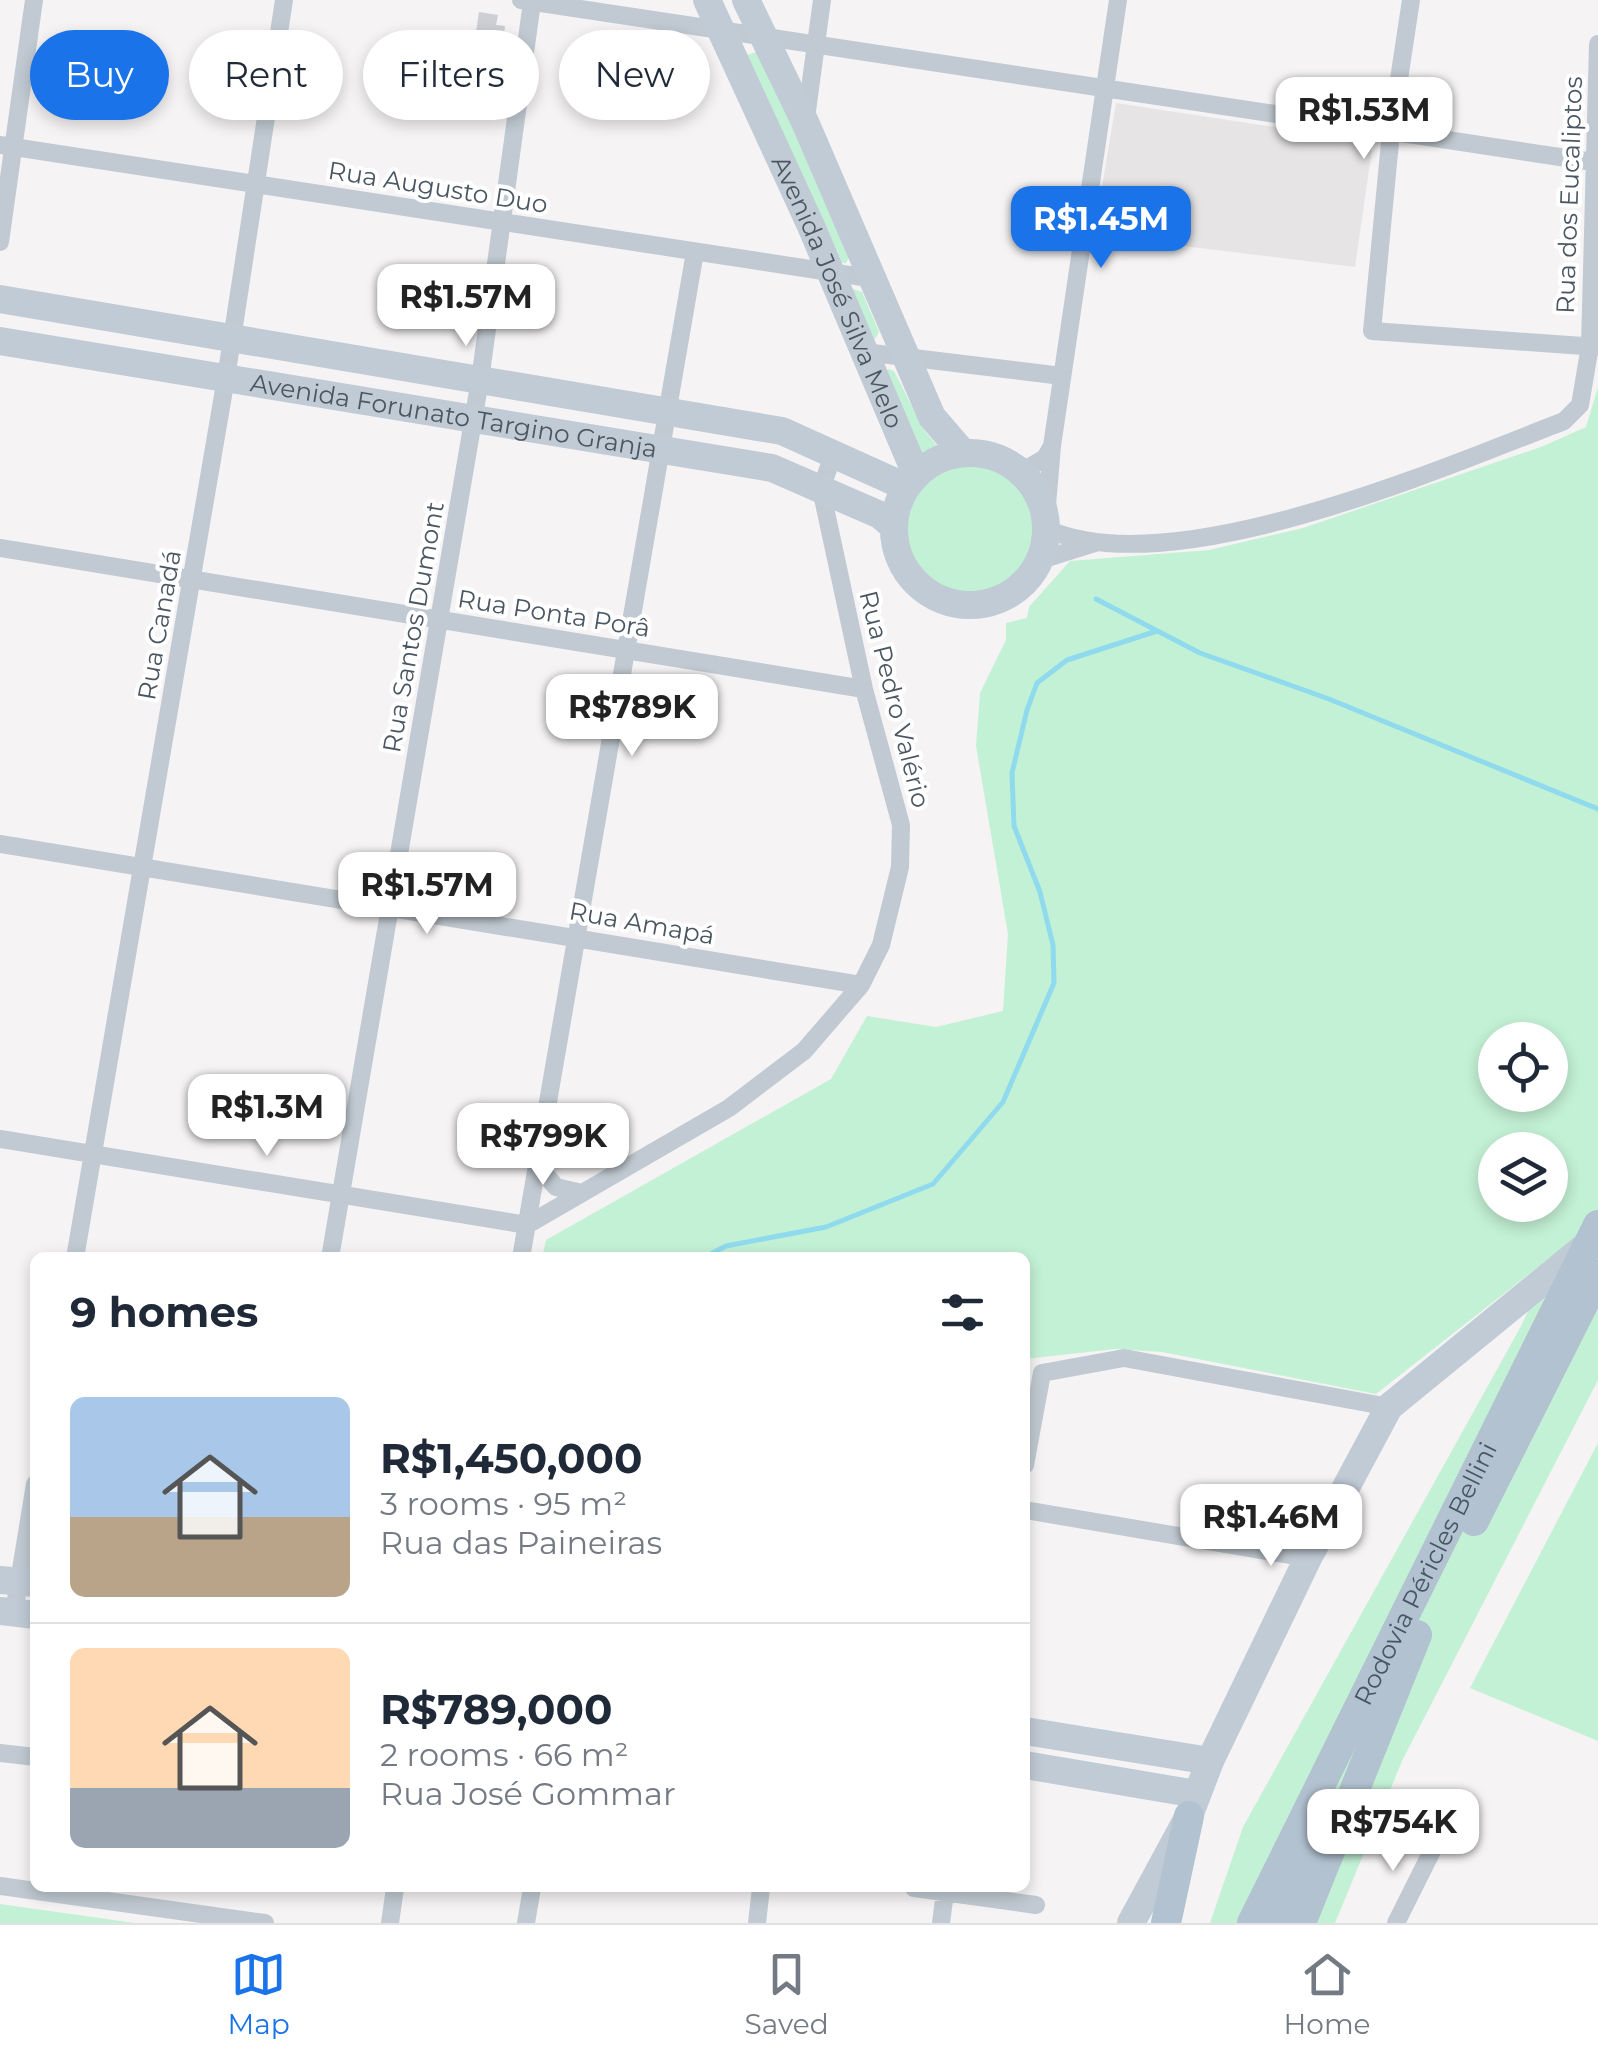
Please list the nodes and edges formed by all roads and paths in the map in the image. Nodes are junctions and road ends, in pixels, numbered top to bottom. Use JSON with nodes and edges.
{"nodes":[{"id":1,"x":34,"y":0,"type":"edge"},
{"id":2,"x":284,"y":0,"type":"edge"},
{"id":3,"x":706,"y":0,"type":"edge"},
{"id":4,"x":746,"y":0,"type":"edge"},
{"id":5,"x":822,"y":0,"type":"edge"},
{"id":6,"x":1118,"y":0,"type":"edge"},
{"id":7,"x":1411,"y":0,"type":"edge"},
{"id":8,"x":526,"y":1,"type":"edge"},
{"id":9,"x":725,"y":32,"type":"junction"},
{"id":10,"x":767,"y":38,"type":"junction"},
{"id":11,"x":1598,"y":44,"type":"edge"},
{"id":12,"x":815,"y":46,"type":"junction"},
{"id":13,"x":1104,"y":90,"type":"junction"},
{"id":14,"x":806,"y":122,"type":"junction"},
{"id":15,"x":1391,"y":132,"type":"junction"},
{"id":16,"x":6,"y":146,"type":"edge"},
{"id":17,"x":1593,"y":162,"type":"junction"},
{"id":18,"x":256,"y":184,"type":"junction"},
{"id":19,"x":502,"y":222,"type":"junction"},
{"id":20,"x":0,"y":242,"type":"edge"},
{"id":21,"x":695,"y":252,"type":"junction"},
{"id":22,"x":830,"y":272,"type":"junction"},
{"id":23,"x":869,"y":278,"type":"junction"},
{"id":24,"x":0,"y":300,"type":"edge"},
{"id":25,"x":232,"y":338,"type":"junction"},
{"id":26,"x":0,"y":341,"type":"edge"},
{"id":27,"x":1594,"y":347,"type":"edge"},
{"id":28,"x":864,"y":352,"type":"junction"},
{"id":29,"x":904,"y":356,"type":"junction"},
{"id":30,"x":1062,"y":376,"type":"junction"},
{"id":31,"x":226,"y":378,"type":"junction"},
{"id":32,"x":480,"y":380,"type":"junction"},
{"id":33,"x":668,"y":412,"type":"junction"},
{"id":34,"x":474,"y":419,"type":"junction"},
{"id":35,"x":1052,"y":446,"type":"junction"},
{"id":36,"x":661,"y":449,"type":"junction"},
{"id":37,"x":963,"y":453,"type":"junction"},
{"id":38,"x":833,"y":455,"type":"junction"},
{"id":39,"x":1021,"y":472,"type":"junction"},
{"id":40,"x":911,"y":481,"type":"junction"},
{"id":41,"x":821,"y":489,"type":"junction"},
{"id":42,"x":1046,"y":523,"type":"junction"},
{"id":43,"x":893,"y":526,"type":"junction"},
{"id":44,"x":1095,"y":543,"type":"junction"},
{"id":45,"x":0,"y":548,"type":"edge"},
{"id":46,"x":1041,"y":560,"type":"junction"},
{"id":47,"x":192,"y":580,"type":"junction"},
{"id":48,"x":440,"y":620,"type":"junction"},
{"id":49,"x":627,"y":650,"type":"junction"},
{"id":50,"x":864,"y":689,"type":"junction"},
{"id":51,"x":0,"y":844,"type":"edge"},
{"id":52,"x":143,"y":867,"type":"junction"},
{"id":53,"x":390,"y":907,"type":"junction"},
{"id":54,"x":578,"y":938,"type":"junction"},
{"id":55,"x":861,"y":986,"type":"junction"},
{"id":56,"x":0,"y":1139,"type":"edge"},
{"id":57,"x":93,"y":1154,"type":"junction"},
{"id":58,"x":537,"y":1165,"type":"junction"},
{"id":59,"x":582,"y":1192,"type":"junction"},
{"id":60,"x":341,"y":1195,"type":"junction"},
{"id":61,"x":527,"y":1225,"type":"junction"},
{"id":62,"x":1593,"y":1235,"type":"edge"},
{"id":63,"x":76,"y":1252,"type":"edge"},
{"id":64,"x":331,"y":1252,"type":"edge"},
{"id":65,"x":523,"y":1252,"type":"edge"},
{"id":66,"x":1598,"y":1275,"type":"edge"},
{"id":67,"x":1389,"y":1406,"type":"junction"},
{"id":68,"x":1030,"y":1438,"type":"edge"},
{"id":69,"x":1030,"y":1511,"type":"edge"},
{"id":70,"x":30,"y":1513,"type":"edge"},
{"id":71,"x":1308,"y":1558,"type":"junction"},
{"id":72,"x":18,"y":1581,"type":"edge"},
{"id":73,"x":16,"y":1613,"type":"edge"},
{"id":74,"x":1417,"y":1635,"type":"junction"},
{"id":75,"x":1030,"y":1732,"type":"edge"},
{"id":76,"x":0,"y":1753,"type":"edge"},
{"id":77,"x":30,"y":1757,"type":"edge"},
{"id":78,"x":1210,"y":1761,"type":"junction"},
{"id":79,"x":1030,"y":1767,"type":"edge"},
{"id":80,"x":1193,"y":1805,"type":"junction"},
{"id":81,"x":1434,"y":1846,"type":"dead end"},
{"id":82,"x":0,"y":1886,"type":"edge"},
{"id":83,"x":30,"y":1890,"type":"edge"},
{"id":84,"x":43,"y":1892,"type":"edge"},
{"id":85,"x":394,"y":1892,"type":"edge"},
{"id":86,"x":531,"y":1892,"type":"edge"},
{"id":87,"x":761,"y":1892,"type":"edge"},
{"id":88,"x":945,"y":1892,"type":"joint"},
{"id":89,"x":1036,"y":1906,"type":"dead end"},
{"id":90,"x":266,"y":1923,"type":"edge"},
{"id":91,"x":390,"y":1923,"type":"edge"},
{"id":92,"x":526,"y":1923,"type":"edge"},
{"id":93,"x":758,"y":1923,"type":"edge"},
{"id":94,"x":941,"y":1923,"type":"edge"},
{"id":95,"x":1131,"y":1923,"type":"edge"},
{"id":96,"x":1166,"y":1923,"type":"edge"},
{"id":97,"x":1252,"y":1923,"type":"edge"},
{"id":98,"x":1276,"y":1923,"type":"edge"},
{"id":99,"x":1301,"y":1923,"type":"edge"},
{"id":100,"x":1396,"y":1923,"type":"edge"}],
"edges":[{"from":1,"to":16,"type":"street"},
{"from":2,"to":18,"type":"street","name":"Rua Canadá"},
{"from":3,"to":9,"type":"street","name":"Avenida José Silva Melo"},
{"from":4,"to":10,"type":"street","name":"Avenida José Silva Melo"},
{"from":5,"to":12,"type":"street"},
{"from":6,"to":13,"type":"street"},
{"from":7,"to":15,"type":"street"},
{"from":8,"to":9,"type":"street"},
{"from":8,"to":19,"type":"street","name":"Rua Santos Dumont"},
{"from":9,"to":10,"type":"street"},
{"from":9,"to":22,"type":"street","name":"Avenida José Silva Melo"},
{"from":10,"to":12,"type":"street"},
{"from":10,"to":14,"type":"street","name":"Avenida José Silva Melo"},
{"from":11,"to":17,"type":"street","name":"Rua dos Eucaliptos"},
{"from":12,"to":13,"type":"street"},
{"from":12,"to":14,"type":"street"},
{"from":13,"to":15,"type":"street"},
{"from":13,"to":30,"type":"street"},
{"from":14,"to":23,"type":"street","name":"Avenida José Silva Melo"},
{"from":15,"to":17,"type":"street"},
{"from":15,"to":27,"type":"street"},
{"from":16,"to":18,"type":"street","name":"Rua Augusto Duo"},
{"from":16,"to":20,"type":"street"},
{"from":17,"to":27,"type":"street","name":"Rua dos Eucaliptos"},
{"from":18,"to":19,"type":"street","name":"Rua Augusto Duo"},
{"from":18,"to":25,"type":"street","name":"Rua Canadá"},
{"from":19,"to":21,"type":"street","name":"Rua Augusto Duo"},
{"from":19,"to":32,"type":"street","name":"Rua Santos Dumont"},
{"from":21,"to":22,"type":"street","name":"Rua Augusto Duo"},
{"from":21,"to":33,"type":"street"},
{"from":22,"to":23,"type":"street","name":"Rua Augusto Duo"},
{"from":22,"to":28,"type":"street","name":"Avenida José Silva Melo"},
{"from":23,"to":29,"type":"street","name":"Avenida José Silva Melo"},
{"from":24,"to":25,"type":"street","name":"Avenida Forunato Targino Granja"},
{"from":25,"to":31,"type":"street","name":"Rua Canadá"},
{"from":25,"to":32,"type":"street","name":"Avenida Forunato Targino Granja"},
{"from":26,"to":31,"type":"street","name":"Avenida Forunato Targino Granja"},
{"from":27,"to":44,"type":"street","name":"Rua dos Eucaliptos"},
{"from":28,"to":29,"type":"street"},
{"from":28,"to":40,"type":"street","name":"Avenida José Silva Melo"},
{"from":29,"to":30,"type":"street"},
{"from":29,"to":37,"type":"street","name":"Avenida José Silva Melo"},
{"from":30,"to":35,"type":"street"},
{"from":31,"to":34,"type":"street","name":"Avenida Forunato Targino Granja"},
{"from":31,"to":47,"type":"street","name":"Rua Canadá"},
{"from":32,"to":33,"type":"street","name":"Avenida Forunato Targino Granja"},
{"from":32,"to":34,"type":"street","name":"Rua Santos Dumont"},
{"from":33,"to":36,"type":"street"},
{"from":33,"to":38,"type":"street","name":"Avenida Forunato Targino Granja"},
{"from":34,"to":36,"type":"street","name":"Avenida Forunato Targino Granja"},
{"from":34,"to":48,"type":"street","name":"Rua Santos Dumont"},
{"from":35,"to":39,"type":"street"},
{"from":35,"to":42,"type":"street"},
{"from":36,"to":41,"type":"street","name":"Avenida Forunato Targino Granja"},
{"from":36,"to":49,"type":"street"},
{"from":37,"to":39,"type":"street"},
{"from":37,"to":40,"type":"street"},
{"from":38,"to":40,"type":"street","name":"Avenida Forunato Targino Granja"},
{"from":38,"to":41,"type":"street"},
{"from":39,"to":42,"type":"street"},
{"from":40,"to":43,"type":"street"},
{"from":41,"to":43,"type":"street","name":"Avenida Forunato Targino Granja"},
{"from":41,"to":50,"type":"street","name":"Rua Pedro Valério"},
{"from":42,"to":44,"type":"street"},
{"from":42,"to":46,"type":"street"},
{"from":43,"to":46,"type":"street"},
{"from":44,"to":46,"type":"street"},
{"from":45,"to":47,"type":"street","name":"Rua Ponta Porâ"},
{"from":47,"to":48,"type":"street","name":"Rua Ponta Porâ"},
{"from":47,"to":52,"type":"street","name":"Rua Canadá"},
{"from":48,"to":49,"type":"street","name":"Rua Ponta Porâ"},
{"from":48,"to":53,"type":"street","name":"Rua Santos Dumont"},
{"from":49,"to":50,"type":"street","name":"Rua Ponta Porâ"},
{"from":49,"to":54,"type":"street"},
{"from":50,"to":55,"type":"street","name":"Rua Pedro Valério"},
{"from":51,"to":52,"type":"street","name":"Rua Amapá"},
{"from":52,"to":53,"type":"street","name":"Rua Amapá"},
{"from":52,"to":57,"type":"street","name":"Rua Canadá"},
{"from":53,"to":54,"type":"street","name":"Rua Amapá"},
{"from":53,"to":60,"type":"street","name":"Rua Santos Dumont"},
{"from":54,"to":55,"type":"street","name":"Rua Amapá"},
{"from":54,"to":58,"type":"street"},
{"from":55,"to":59,"type":"street","name":"Rua Pedro Valério"},
{"from":56,"to":57,"type":"street"},
{"from":57,"to":60,"type":"street"},
{"from":57,"to":63,"type":"street","name":"Rua Canadá"},
{"from":58,"to":59,"type":"street"},
{"from":58,"to":61,"type":"street"},
{"from":59,"to":61,"type":"street","name":"Rua Pedro Valério"},
{"from":60,"to":61,"type":"street"},
{"from":60,"to":64,"type":"street","name":"Rua Santos Dumont"},
{"from":61,"to":65,"type":"street"},
{"from":62,"to":67,"type":"street"},
{"from":62,"to":97,"type":"main road","name":"Rodovia Péricles Bellini"},
{"from":66,"to":74,"type":"main road","name":"Rodovia Péricles Bellini"},
{"from":67,"to":68,"type":"street"},
{"from":67,"to":71,"type":"street"},
{"from":69,"to":71,"type":"street"},
{"from":70,"to":72,"type":"street"},
{"from":71,"to":78,"type":"street"},
{"from":72,"to":73,"type":"street"},
{"from":74,"to":98,"type":"main road","name":"Rodovia Péricles Bellini"},
{"from":74,"to":99,"type":"main road"},
{"from":75,"to":78,"type":"street"},
{"from":76,"to":77,"type":"street"},
{"from":78,"to":80,"type":"street"},
{"from":79,"to":80,"type":"street"},
{"from":80,"to":95,"type":"street"},
{"from":80,"to":96,"type":"main road"},
{"from":81,"to":100,"type":"street"},
{"from":82,"to":83,"type":"street"},
{"from":84,"to":90,"type":"street"},
{"from":85,"to":91,"type":"street"},
{"from":86,"to":92,"type":"street"},
{"from":87,"to":93,"type":"street"},
{"from":88,"to":89,"type":"street"},
{"from":88,"to":94,"type":"street"}]}
